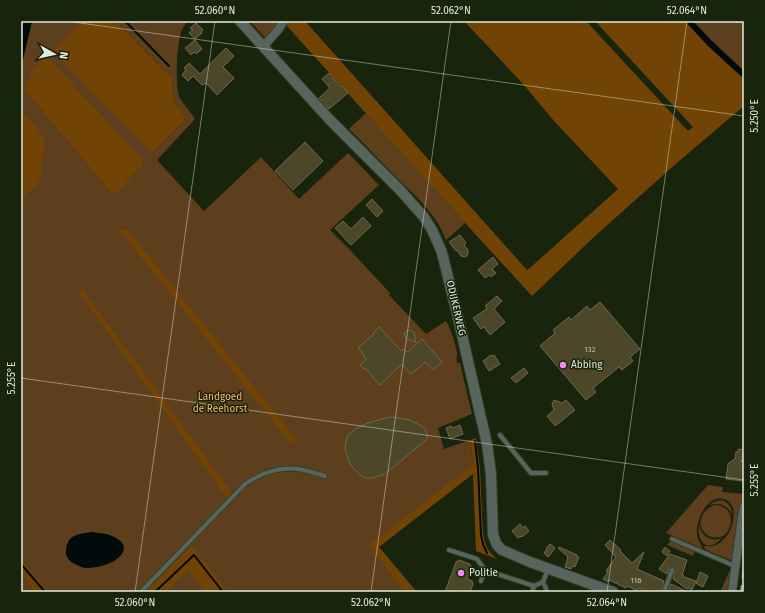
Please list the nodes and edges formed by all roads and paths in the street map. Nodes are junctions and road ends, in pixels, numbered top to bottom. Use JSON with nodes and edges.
{"nodes":[{"id":1,"x":240,"y":21,"type":"edge"},
{"id":2,"x":284,"y":21,"type":"edge"},
{"id":3,"x":264,"y":47,"type":"junction"},
{"id":4,"x":500,"y":435,"type":"dead end"},
{"id":5,"x":546,"y":473,"type":"dead end"},
{"id":6,"x":326,"y":476,"type":"dead end"},
{"id":7,"x":744,"y":507,"type":"edge"},
{"id":8,"x":672,"y":539,"type":"dead end"},
{"id":9,"x":449,"y":550,"type":"dead end"},
{"id":10,"x":735,"y":566,"type":"junction"},
{"id":11,"x":548,"y":569,"type":"junction"},
{"id":12,"x":485,"y":570,"type":"junction"},
{"id":13,"x":672,"y":570,"type":"dead end"},
{"id":14,"x":481,"y":581,"type":"dead end"},
{"id":15,"x":543,"y":582,"type":"junction"},
{"id":16,"x":534,"y":586,"type":"junction"},
{"id":17,"x":141,"y":592,"type":"edge"},
{"id":18,"x":532,"y":592,"type":"edge"},
{"id":19,"x":549,"y":592,"type":"edge"},
{"id":20,"x":613,"y":592,"type":"edge"},
{"id":21,"x":664,"y":592,"type":"edge"},
{"id":22,"x":732,"y":592,"type":"edge"}],
"edges":[{"from":1,"to":3,"type":"street","name":"ODIJKERWEG"},
{"from":2,"to":3,"type":"street"},
{"from":3,"to":11,"type":"street","name":"ODIJKERWEG"},
{"from":4,"to":5,"type":"lane"},
{"from":6,"to":17,"type":"lane"},
{"from":7,"to":10,"type":"street"},
{"from":8,"to":10,"type":"lane"},
{"from":9,"to":12,"type":"lane"},
{"from":10,"to":22,"type":"street"},
{"from":11,"to":15,"type":"lane"},
{"from":11,"to":20,"type":"street","name":"ODIJKERWEG"},
{"from":12,"to":14,"type":"lane"},
{"from":12,"to":16,"type":"lane"},
{"from":13,"to":21,"type":"lane"},
{"from":15,"to":16,"type":"lane"},
{"from":15,"to":19,"type":"lane"},
{"from":16,"to":18,"type":"lane"}]}
